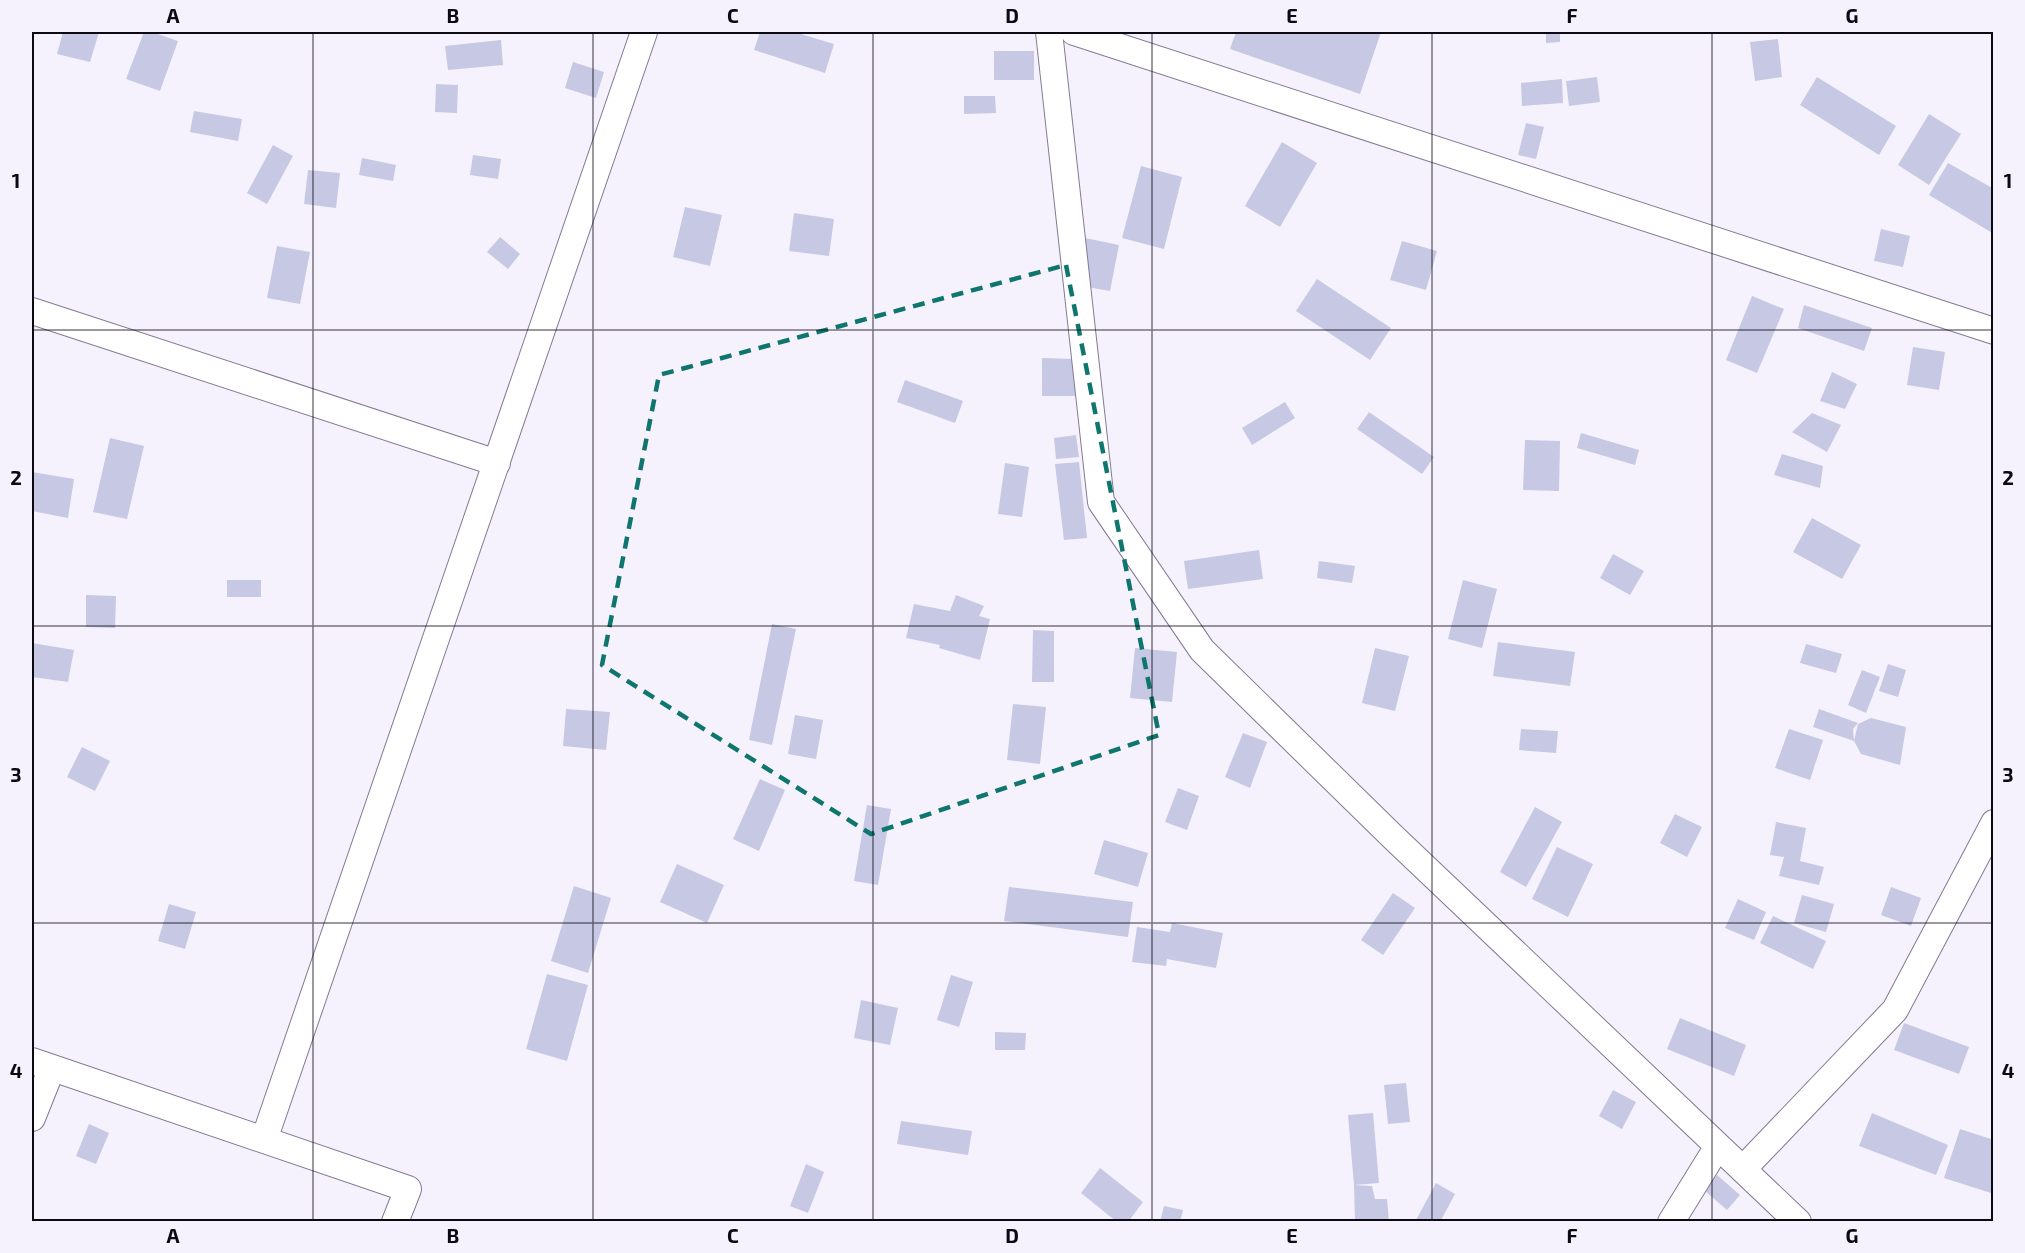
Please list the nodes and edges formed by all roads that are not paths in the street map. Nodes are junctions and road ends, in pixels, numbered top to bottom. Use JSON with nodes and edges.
{"nodes":[{"id":1,"x":644,"y":32,"type":"edge"},
{"id":2,"x":1049,"y":32,"type":"edge"},
{"id":3,"x":1074,"y":32,"type":"edge"},
{"id":4,"x":32,"y":311,"type":"edge"},
{"id":5,"x":1994,"y":331,"type":"edge"},
{"id":6,"x":497,"y":463,"type":"junction"},
{"id":7,"x":1994,"y":823,"type":"edge"},
{"id":8,"x":42,"y":1065,"type":"edge"},
{"id":9,"x":32,"y":1118,"type":"edge"},
{"id":10,"x":264,"y":1140,"type":"junction"},
{"id":11,"x":1718,"y":1146,"type":"junction"},
{"id":12,"x":1743,"y":1168,"type":"junction"},
{"id":13,"x":395,"y":1221,"type":"edge"},
{"id":14,"x":1671,"y":1221,"type":"edge"},
{"id":15,"x":1798,"y":1221,"type":"edge"}],
"edges":[{"from":1,"to":6,"type":"street"},
{"from":2,"to":11,"type":"street"},
{"from":3,"to":5,"type":"street"},
{"from":4,"to":6,"type":"street"},
{"from":6,"to":10,"type":"street"},
{"from":7,"to":12,"type":"street"},
{"from":8,"to":9,"type":"street"},
{"from":8,"to":10,"type":"street"},
{"from":10,"to":13,"type":"street"},
{"from":11,"to":12,"type":"street"},
{"from":11,"to":14,"type":"street"},
{"from":12,"to":15,"type":"street"}]}
